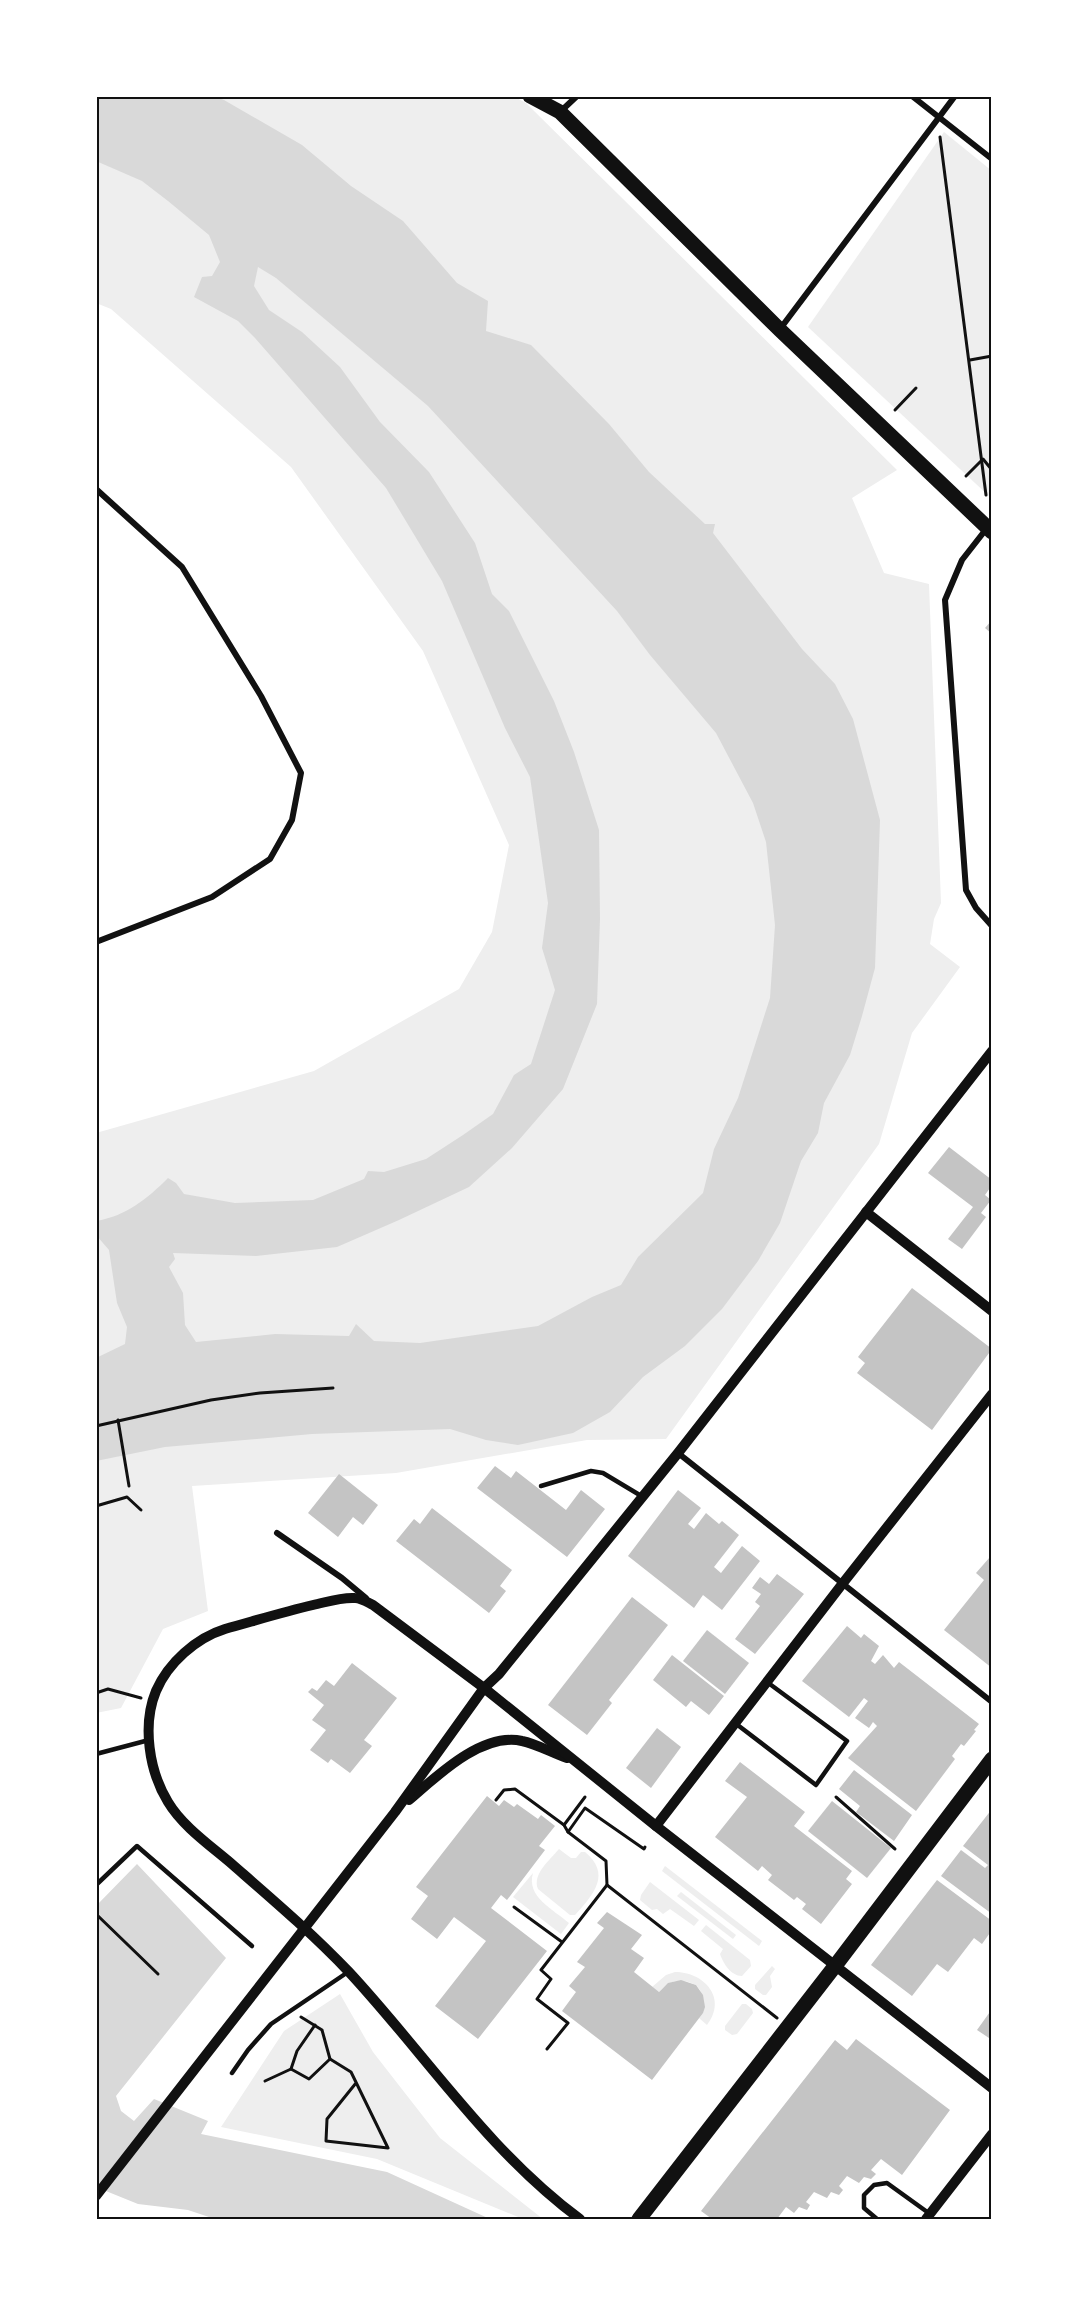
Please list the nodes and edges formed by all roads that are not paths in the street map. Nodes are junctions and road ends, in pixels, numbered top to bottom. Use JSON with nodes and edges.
{"nodes":[{"id":1,"x":530,"y":96,"type":"edge"},
{"id":2,"x":577,"y":96,"type":"edge"},
{"id":3,"x":912,"y":96,"type":"edge"},
{"id":4,"x":955,"y":96,"type":"edge"},
{"id":5,"x":560,"y":112,"type":"junction"},
{"id":6,"x":939,"y":117,"type":"junction"},
{"id":7,"x":992,"y":159,"type":"edge"},
{"id":8,"x":780,"y":330,"type":"junction"},
{"id":9,"x":96,"y":489,"type":"edge"},
{"id":10,"x":990,"y":528,"type":"edge"},
{"id":11,"x":992,"y":926,"type":"edge"},
{"id":12,"x":96,"y":942,"type":"edge"},
{"id":13,"x":992,"y":1051,"type":"edge"},
{"id":14,"x":866,"y":1212,"type":"junction"},
{"id":15,"x":992,"y":1311,"type":"edge"},
{"id":16,"x":992,"y":1394,"type":"edge"},
{"id":17,"x":678,"y":1453,"type":"junction"},
{"id":18,"x":541,"y":1486,"type":"dead end"},
{"id":19,"x":643,"y":1497,"type":"junction"},
{"id":20,"x":277,"y":1533,"type":"dead end"},
{"id":21,"x":843,"y":1582,"type":"junction"},
{"id":22,"x":373,"y":1605,"type":"junction"},
{"id":23,"x":767,"y":1682,"type":"junction"},
{"id":24,"x":484,"y":1688,"type":"junction"},
{"id":25,"x":992,"y":1702,"type":"edge"},
{"id":26,"x":735,"y":1723,"type":"junction"},
{"id":27,"x":149,"y":1740,"type":"junction"},
{"id":28,"x":96,"y":1754,"type":"edge"},
{"id":29,"x":992,"y":1759,"type":"edge"},
{"id":30,"x":575,"y":1761,"type":"junction"},
{"id":31,"x":395,"y":1812,"type":"junction"},
{"id":32,"x":656,"y":1826,"type":"junction"},
{"id":33,"x":96,"y":1885,"type":"edge"},
{"id":34,"x":252,"y":1946,"type":"dead end"},
{"id":35,"x":835,"y":1966,"type":"junction"},
{"id":36,"x":348,"y":1971,"type":"junction"},
{"id":37,"x":232,"y":2073,"type":"dead end"},
{"id":38,"x":992,"y":2088,"type":"edge"},
{"id":39,"x":992,"y":2134,"type":"edge"},
{"id":40,"x":96,"y":2196,"type":"edge"},
{"id":41,"x":928,"y":2217,"type":"edge"},
{"id":42,"x":580,"y":2219,"type":"edge"},
{"id":43,"x":639,"y":2219,"type":"edge"},
{"id":44,"x":878,"y":2219,"type":"edge"}],
"edges":[{"from":1,"to":5,"type":"main road"},
{"from":2,"to":5,"type":"street"},
{"from":3,"to":6,"type":"street"},
{"from":4,"to":6,"type":"street"},
{"from":5,"to":8,"type":"main road"},
{"from":6,"to":7,"type":"street"},
{"from":6,"to":8,"type":"street"},
{"from":8,"to":10,"type":"main road"},
{"from":9,"to":12,"type":"street"},
{"from":10,"to":11,"type":"street"},
{"from":13,"to":14,"type":"street"},
{"from":14,"to":15,"type":"street"},
{"from":14,"to":17,"type":"street"},
{"from":16,"to":21,"type":"street"},
{"from":17,"to":19,"type":"street"},
{"from":17,"to":21,"type":"street"},
{"from":18,"to":19,"type":"lane"},
{"from":19,"to":24,"type":"street"},
{"from":20,"to":22,"type":"street"},
{"from":21,"to":23,"type":"street"},
{"from":21,"to":25,"type":"street"},
{"from":22,"to":24,"type":"street"},
{"from":22,"to":27,"type":"street"},
{"from":23,"to":26,"type":"street"},
{"from":23,"to":26,"type":"lane"},
{"from":24,"to":30,"type":"street"},
{"from":24,"to":31,"type":"street"},
{"from":26,"to":32,"type":"street"},
{"from":27,"to":28,"type":"lane"},
{"from":27,"to":36,"type":"street"},
{"from":29,"to":35,"type":"main road"},
{"from":30,"to":31,"type":"street"},
{"from":30,"to":32,"type":"street"},
{"from":31,"to":40,"type":"street"},
{"from":32,"to":35,"type":"street"},
{"from":33,"to":34,"type":"lane"},
{"from":35,"to":38,"type":"street"},
{"from":35,"to":43,"type":"main road"},
{"from":36,"to":37,"type":"lane"},
{"from":36,"to":42,"type":"street"},
{"from":39,"to":41,"type":"street"},
{"from":41,"to":44,"type":"lane"}]}
